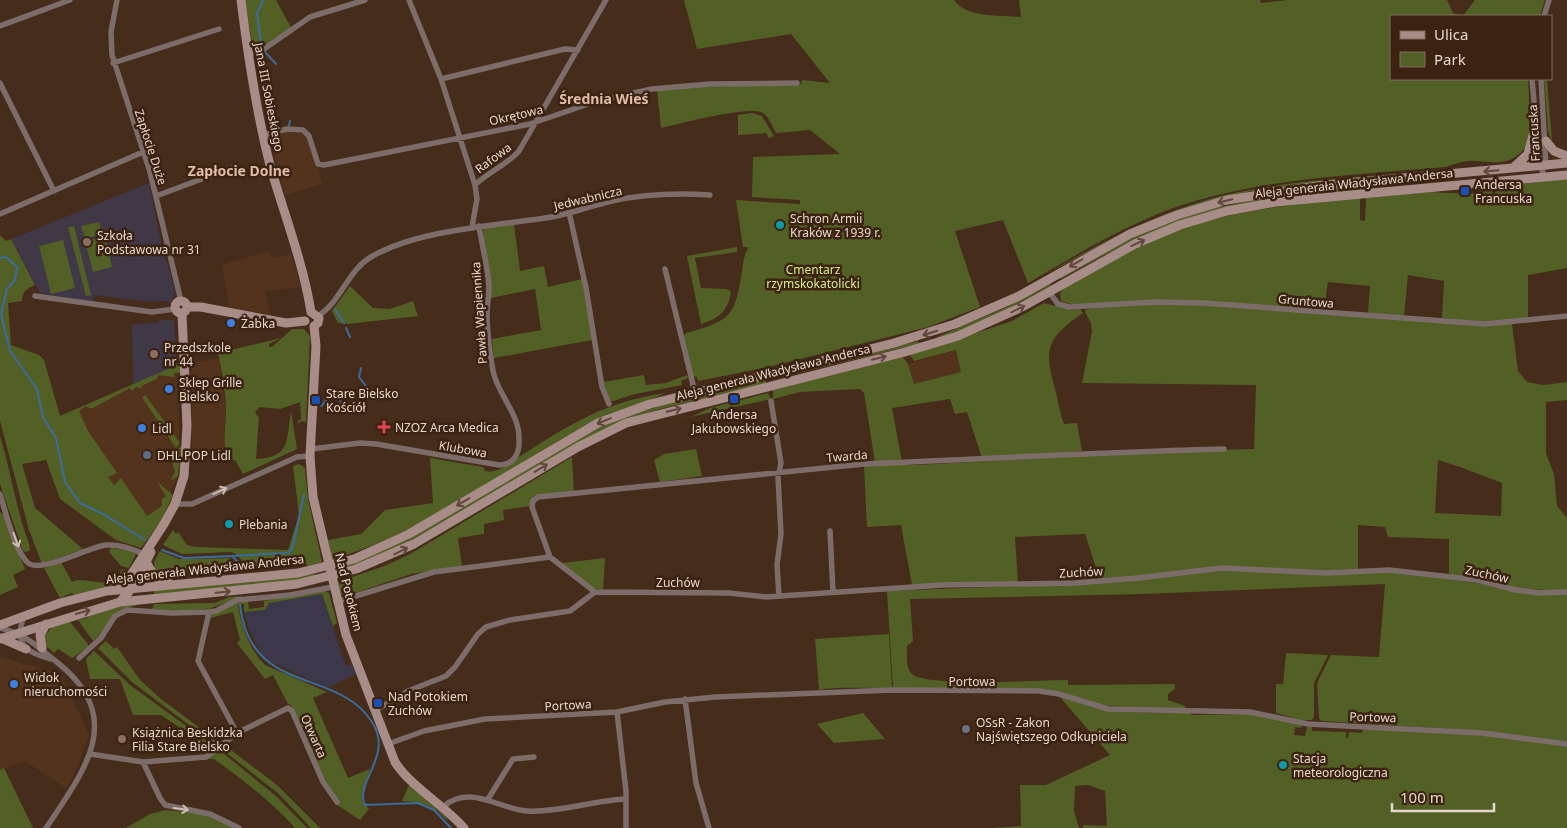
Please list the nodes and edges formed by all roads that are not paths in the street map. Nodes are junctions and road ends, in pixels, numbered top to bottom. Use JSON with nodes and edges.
{"nodes":[{"id":1,"x":70,"y":0,"type":"edge"},
{"id":2,"x":117,"y":0,"type":"edge"},
{"id":3,"x":241,"y":0,"type":"edge"},
{"id":4,"x":365,"y":0,"type":"edge"},
{"id":5,"x":409,"y":0,"type":"edge"},
{"id":6,"x":606,"y":0,"type":"edge"},
{"id":7,"x":0,"y":26,"type":"edge"},
{"id":8,"x":219,"y":30,"type":"dead end"},
{"id":9,"x":578,"y":50,"type":"junction"},
{"id":10,"x":248,"y":55,"type":"junction"},
{"id":11,"x":113,"y":63,"type":"junction"},
{"id":12,"x":441,"y":79,"type":"junction"},
{"id":13,"x":1532,"y":80,"type":"edge"},
{"id":14,"x":1541,"y":80,"type":"edge"},
{"id":15,"x":0,"y":83,"type":"edge"},
{"id":16,"x":797,"y":83,"type":"dead end"},
{"id":17,"x":538,"y":121,"type":"junction"},
{"id":18,"x":1535,"y":128,"type":"junction"},
{"id":19,"x":263,"y":135,"type":"junction"},
{"id":20,"x":459,"y":138,"type":"junction"},
{"id":21,"x":1546,"y":141,"type":"junction"},
{"id":22,"x":143,"y":152,"type":"junction"},
{"id":23,"x":1567,"y":156,"type":"edge"},
{"id":24,"x":1567,"y":164,"type":"edge"},
{"id":25,"x":1543,"y":166,"type":"junction"},
{"id":26,"x":234,"y":167,"type":"dead end"},
{"id":27,"x":1512,"y":169,"type":"junction"},
{"id":28,"x":1567,"y":174,"type":"edge"},
{"id":29,"x":1545,"y":177,"type":"junction"},
{"id":30,"x":1396,"y":179,"type":"junction"},
{"id":31,"x":475,"y":184,"type":"junction"},
{"id":32,"x":1397,"y":190,"type":"junction"},
{"id":33,"x":54,"y":191,"type":"junction"},
{"id":34,"x":710,"y":195,"type":"dead end"},
{"id":35,"x":156,"y":196,"type":"junction"},
{"id":36,"x":570,"y":212,"type":"junction"},
{"id":37,"x":0,"y":214,"type":"edge"},
{"id":38,"x":478,"y":226,"type":"junction"},
{"id":39,"x":472,"y":227,"type":"junction"},
{"id":40,"x":665,"y":269,"type":"dead end"},
{"id":41,"x":1049,"y":292,"type":"junction"},
{"id":42,"x":35,"y":296,"type":"dead end"},
{"id":43,"x":182,"y":307,"type":"junction"},
{"id":44,"x":315,"y":314,"type":"junction"},
{"id":45,"x":1567,"y":316,"type":"edge"},
{"id":46,"x":305,"y":321,"type":"junction"},
{"id":47,"x":314,"y":326,"type":"junction"},
{"id":48,"x":695,"y":393,"type":"junction"},
{"id":49,"x":771,"y":401,"type":"dead end"},
{"id":50,"x":609,"y":404,"type":"dead end"},
{"id":51,"x":1224,"y":449,"type":"dead end"},
{"id":52,"x":311,"y":452,"type":"junction"},
{"id":53,"x":518,"y":453,"type":"joint"},
{"id":54,"x":779,"y":472,"type":"junction"},
{"id":55,"x":0,"y":494,"type":"edge"},
{"id":56,"x":175,"y":504,"type":"junction"},
{"id":57,"x":830,"y":531,"type":"dead end"},
{"id":58,"x":550,"y":557,"type":"junction"},
{"id":59,"x":145,"y":558,"type":"junction"},
{"id":60,"x":134,"y":571,"type":"junction"},
{"id":61,"x":181,"y":583,"type":"junction"},
{"id":62,"x":133,"y":587,"type":"junction"},
{"id":63,"x":333,"y":587,"type":"junction"},
{"id":64,"x":118,"y":589,"type":"junction"},
{"id":65,"x":594,"y":592,"type":"junction"},
{"id":66,"x":834,"y":592,"type":"junction"},
{"id":67,"x":1567,"y":592,"type":"edge"},
{"id":68,"x":779,"y":596,"type":"junction"},
{"id":69,"x":145,"y":598,"type":"junction"},
{"id":70,"x":120,"y":602,"type":"junction"},
{"id":71,"x":336,"y":602,"type":"junction"},
{"id":72,"x":209,"y":612,"type":"junction"},
{"id":73,"x":24,"y":616,"type":"junction"},
{"id":74,"x":46,"y":624,"type":"junction"},
{"id":75,"x":0,"y":626,"type":"edge"},
{"id":76,"x":19,"y":633,"type":"junction"},
{"id":77,"x":1,"y":639,"type":"edge"},
{"id":78,"x":42,"y":648,"type":"junction"},
{"id":79,"x":26,"y":649,"type":"junction"},
{"id":80,"x":79,"y":658,"type":"dead end"},
{"id":81,"x":53,"y":660,"type":"junction"},
{"id":82,"x":685,"y":700,"type":"junction"},
{"id":83,"x":376,"y":710,"type":"junction"},
{"id":84,"x":617,"y":712,"type":"junction"},
{"id":85,"x":237,"y":733,"type":"junction"},
{"id":86,"x":388,"y":744,"type":"junction"},
{"id":87,"x":1567,"y":744,"type":"edge"},
{"id":88,"x":90,"y":754,"type":"junction"},
{"id":89,"x":534,"y":757,"type":"dead end"},
{"id":90,"x":143,"y":762,"type":"junction"},
{"id":91,"x":626,"y":799,"type":"junction"},
{"id":92,"x":488,"y":800,"type":"junction"},
{"id":93,"x":337,"y":802,"type":"dead end"},
{"id":94,"x":444,"y":806,"type":"junction"},
{"id":95,"x":46,"y":828,"type":"edge"},
{"id":96,"x":240,"y":828,"type":"edge"},
{"id":97,"x":464,"y":828,"type":"edge"},
{"id":98,"x":626,"y":828,"type":"edge"},
{"id":99,"x":709,"y":828,"type":"edge"}],
"edges":[{"from":1,"to":7,"type":"street"},
{"from":2,"to":11,"type":"street","name":"Zapłocie Duże"},
{"from":3,"to":10,"type":"main road","name":"Jana III Sobieskiego"},
{"from":4,"to":10,"type":"street"},
{"from":5,"to":12,"type":"street"},
{"from":6,"to":9,"type":"street","name":"Rafowa"},
{"from":8,"to":11,"type":"street"},
{"from":9,"to":12,"type":"street"},
{"from":9,"to":17,"type":"street","name":"Rafowa"},
{"from":10,"to":19,"type":"main road","name":"Jana III Sobieskiego"},
{"from":11,"to":22,"type":"street","name":"Zapłocie Duże"},
{"from":12,"to":20,"type":"street"},
{"from":13,"to":18,"type":"street","name":"Francuska"},
{"from":14,"to":21,"type":"street","name":"Francuska"},
{"from":15,"to":33,"type":"street"},
{"from":16,"to":17,"type":"street","name":"Okrętowa"},
{"from":17,"to":20,"type":"street","name":"Okrętowa"},
{"from":17,"to":31,"type":"street","name":"Rafowa"},
{"from":18,"to":25,"type":"street","name":"Francuska"},
{"from":18,"to":27,"type":"main road"},
{"from":19,"to":20,"type":"street","name":"Okrętowa"},
{"from":19,"to":44,"type":"main road","name":"Jana III Sobieskiego"},
{"from":20,"to":31,"type":"street"},
{"from":21,"to":23,"type":"main road"},
{"from":21,"to":25,"type":"street","name":"Francuska"},
{"from":22,"to":33,"type":"street"},
{"from":22,"to":35,"type":"street","name":"Zapłocie Duże"},
{"from":24,"to":25,"type":"main road","name":"Aleja generała Władysława Andersa"},
{"from":25,"to":27,"type":"main road","name":"Aleja generała Władysława Andersa"},
{"from":25,"to":29,"type":"street","name":"Francuska"},
{"from":26,"to":35,"type":"street"},
{"from":27,"to":30,"type":"main road","name":"Aleja generała Władysława Andersa","one_way":true},
{"from":28,"to":29,"type":"main road","name":"Aleja generała Władysława Andersa"},
{"from":29,"to":32,"type":"main road","name":"Aleja generała Władysława Andersa"},
{"from":30,"to":32,"type":"main road"},
{"from":30,"to":48,"type":"main road","name":"Aleja generała Władysława Andersa","one_way":true},
{"from":31,"to":39,"type":"street","name":"Rafowa"},
{"from":41,"to":32,"type":"main road","name":"Aleja generała Władysława Andersa","one_way":true},
{"from":33,"to":37,"type":"street"},
{"from":34,"to":36,"type":"street","name":"Jedwabnicza"},
{"from":35,"to":43,"type":"street","name":"Zapłocie Duże"},
{"from":36,"to":38,"type":"street","name":"Jedwabnicza"},
{"from":36,"to":50,"type":"street"},
{"from":38,"to":39,"type":"street","name":"Jedwabnicza"},
{"from":38,"to":53,"type":"street","name":"Pawła Wapiennika"},
{"from":39,"to":44,"type":"street"},
{"from":40,"to":48,"type":"street"},
{"from":41,"to":45,"type":"street","name":"Gruntowa"},
{"from":69,"to":41,"type":"main road","name":"Aleja generała Władysława Andersa","one_way":true},
{"from":42,"to":43,"type":"street"},
{"from":43,"to":46,"type":"main road"},
{"from":43,"to":56,"type":"main road"},
{"from":44,"to":46,"type":"main road"},
{"from":44,"to":47,"type":"main road"},
{"from":46,"to":47,"type":"main road"},
{"from":47,"to":52,"type":"main road","name":"Nad Potokiem"},
{"from":48,"to":61,"type":"main road","name":"Aleja generała Władysława Andersa","one_way":true},
{"from":49,"to":54,"type":"street"},
{"from":51,"to":54,"type":"street","name":"Twarda"},
{"from":52,"to":53,"type":"street","name":"Klubowa"},
{"from":56,"to":52,"type":"street","name":"Klubowa","one_way":true},
{"from":52,"to":63,"type":"main road","name":"Nad Potokiem"},
{"from":54,"to":58,"type":"street","name":"Twarda"},
{"from":54,"to":68,"type":"street"},
{"from":55,"to":59,"type":"street","one_way":true},
{"from":56,"to":59,"type":"main road"},
{"from":57,"to":66,"type":"street"},
{"from":58,"to":65,"type":"street"},
{"from":58,"to":71,"type":"street"},
{"from":59,"to":60,"type":"main road"},
{"from":59,"to":61,"type":"main road"},
{"from":59,"to":62,"type":"main road"},
{"from":60,"to":62,"type":"main road"},
{"from":60,"to":64,"type":"main road"},
{"from":61,"to":62,"type":"main road","name":"Aleja generała Władysława Andersa"},
{"from":62,"to":64,"type":"main road","name":"Aleja generała Władysława Andersa"},
{"from":62,"to":69,"type":"main road"},
{"from":62,"to":70,"type":"main road"},
{"from":63,"to":71,"type":"main road","name":"Nad Potokiem"},
{"from":63,"to":72,"type":"street"},
{"from":64,"to":73,"type":"main road","name":"Aleja generała Władysława Andersa"},
{"from":65,"to":68,"type":"street","name":"Zuchów"},
{"from":65,"to":83,"type":"street"},
{"from":66,"to":67,"type":"street","name":"Zuchów"},
{"from":66,"to":68,"type":"street","name":"Zuchów"},
{"from":69,"to":70,"type":"main road","name":"Aleja generała Władysława Andersa"},
{"from":74,"to":70,"type":"main road","name":"Aleja generała Władysława Andersa","one_way":true},
{"from":71,"to":83,"type":"main road","name":"Nad Potokiem"},
{"from":72,"to":80,"type":"street"},
{"from":72,"to":85,"type":"street"},
{"from":73,"to":75,"type":"main road","name":"Aleja generała Władysława Andersa"},
{"from":73,"to":76,"type":"street"},
{"from":74,"to":76,"type":"main road","name":"Aleja generała Władysława Andersa"},
{"from":74,"to":78,"type":"main road"},
{"from":75,"to":76,"type":"street"},
{"from":76,"to":77,"type":"main road","name":"Aleja generała Władysława Andersa"},
{"from":76,"to":78,"type":"street"},
{"from":76,"to":79,"type":"street"},
{"from":77,"to":79,"type":"main road"},
{"from":78,"to":81,"type":"street"},
{"from":79,"to":81,"type":"street"},
{"from":81,"to":88,"type":"street"},
{"from":82,"to":84,"type":"street","name":"Portowa"},
{"from":82,"to":87,"type":"street","name":"Portowa"},
{"from":82,"to":99,"type":"street"},
{"from":83,"to":86,"type":"main road","name":"Nad Potokiem"},
{"from":84,"to":86,"type":"street","name":"Portowa"},
{"from":84,"to":91,"type":"street"},
{"from":85,"to":90,"type":"street","name":"Otwarta"},
{"from":85,"to":93,"type":"street","name":"Otwarta"},
{"from":86,"to":94,"type":"main road","name":"Nad Potokiem"},
{"from":88,"to":90,"type":"street","name":"Otwarta"},
{"from":88,"to":95,"type":"street"},
{"from":89,"to":92,"type":"street"},
{"from":90,"to":96,"type":"street","one_way":true},
{"from":91,"to":92,"type":"street"},
{"from":91,"to":98,"type":"street"},
{"from":92,"to":94,"type":"street"},
{"from":94,"to":97,"type":"main road","name":"Nad Potokiem"}]}
